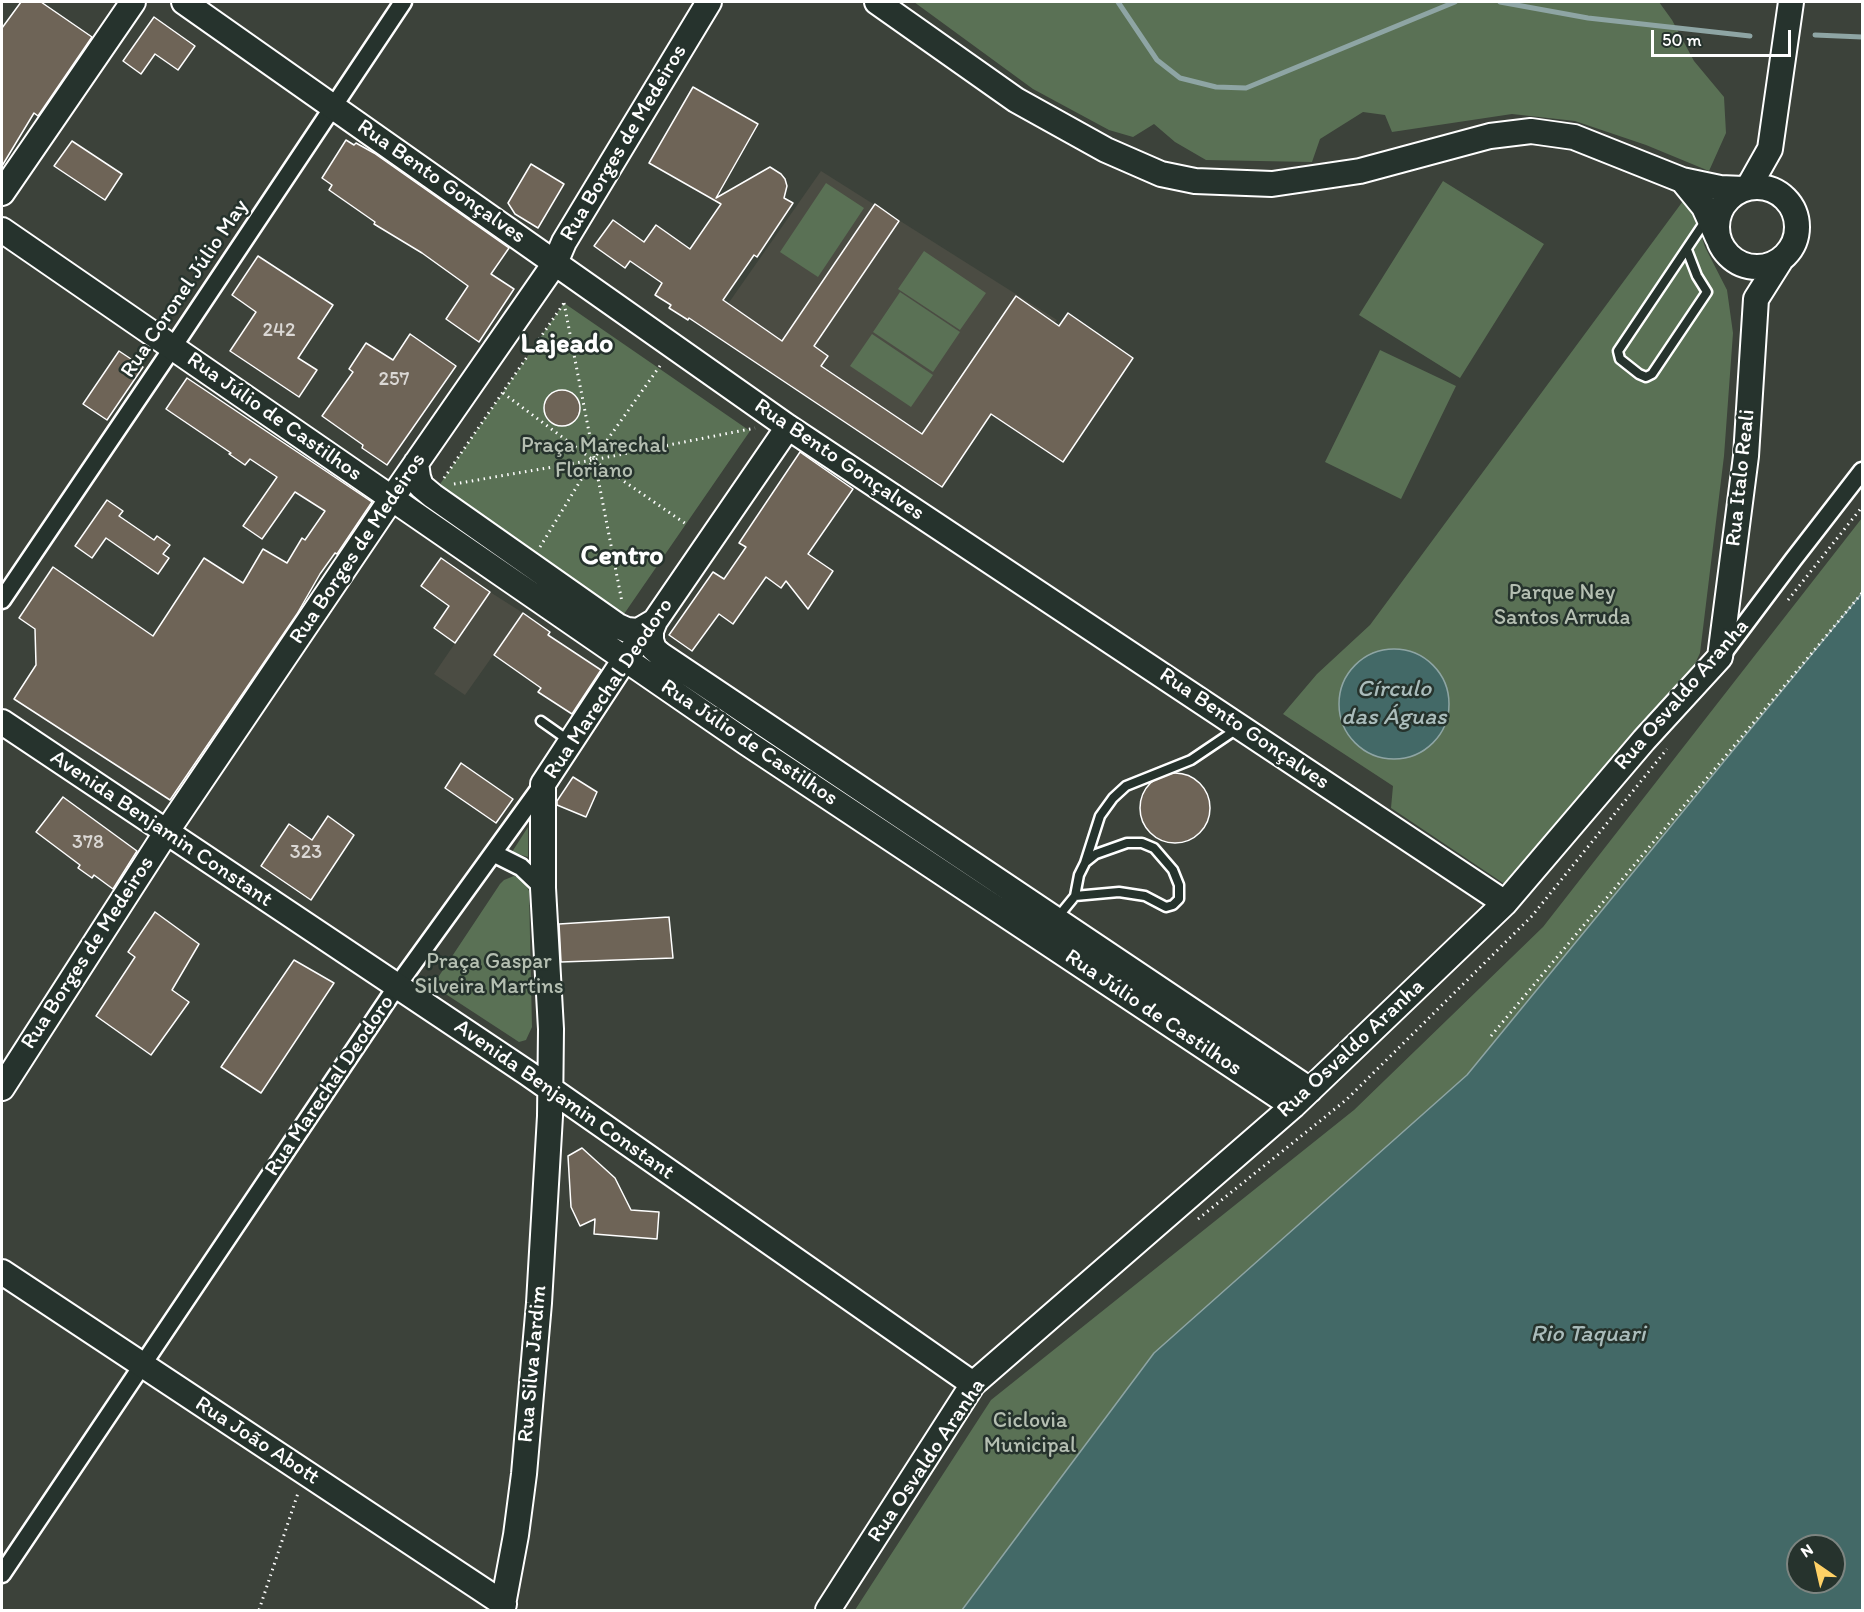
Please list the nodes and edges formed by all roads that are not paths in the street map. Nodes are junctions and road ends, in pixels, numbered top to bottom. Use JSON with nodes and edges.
{"nodes":[{"id":1,"x":133,"y":2,"type":"edge"},
{"id":2,"x":184,"y":2,"type":"edge"},
{"id":3,"x":403,"y":2,"type":"edge"},
{"id":4,"x":877,"y":2,"type":"edge"},
{"id":5,"x":1791,"y":2,"type":"edge"},
{"id":6,"x":707,"y":3,"type":"edge"},
{"id":7,"x":334,"y":106,"type":"junction"},
{"id":8,"x":1770,"y":150,"type":"junction"},
{"id":9,"x":1682,"y":180,"type":"junction"},
{"id":10,"x":1746,"y":189,"type":"junction"},
{"id":11,"x":2,"y":192,"type":"edge"},
{"id":12,"x":1786,"y":200,"type":"junction"},
{"id":13,"x":1709,"y":216,"type":"junction"},
{"id":14,"x":2,"y":230,"type":"edge"},
{"id":15,"x":1724,"y":248,"type":"junction"},
{"id":16,"x":1687,"y":250,"type":"junction"},
{"id":17,"x":1780,"y":261,"type":"junction"},
{"id":18,"x":555,"y":263,"type":"junction"},
{"id":19,"x":1756,"y":299,"type":"junction"},
{"id":20,"x":173,"y":347,"type":"junction"},
{"id":21,"x":782,"y":422,"type":"junction"},
{"id":22,"x":416,"y":463,"type":"junction"},
{"id":23,"x":1863,"y":471,"type":"edge"},
{"id":24,"x":392,"y":498,"type":"junction"},
{"id":25,"x":2,"y":600,"type":"edge"},
{"id":26,"x":655,"y":621,"type":"junction"},
{"id":27,"x":1720,"y":657,"type":"junction"},
{"id":28,"x":625,"y":659,"type":"junction"},
{"id":29,"x":2,"y":722,"type":"edge"},
{"id":30,"x":541,"y":722,"type":"dead end"},
{"id":31,"x":761,"y":722,"type":"junction"},
{"id":32,"x":1240,"y":727,"type":"junction"},
{"id":33,"x":571,"y":742,"type":"junction"},
{"id":34,"x":747,"y":743,"type":"junction"},
{"id":35,"x":543,"y":784,"type":"junction"},
{"id":36,"x":916,"y":825,"type":"junction"},
{"id":37,"x":166,"y":832,"type":"junction"},
{"id":38,"x":901,"y":846,"type":"junction"},
{"id":39,"x":493,"y":853,"type":"junction"},
{"id":40,"x":1085,"y":863,"type":"junction"},
{"id":41,"x":543,"y":888,"type":"junction"},
{"id":42,"x":1075,"y":896,"type":"junction"},
{"id":43,"x":1505,"y":903,"type":"junction"},
{"id":44,"x":1056,"y":920,"type":"junction"},
{"id":45,"x":1042,"y":939,"type":"junction"},
{"id":46,"x":397,"y":986,"type":"junction"},
{"id":47,"x":1190,"y":1024,"type":"junction"},
{"id":48,"x":551,"y":1029,"type":"junction"},
{"id":49,"x":526,"y":1072,"type":"junction"},
{"id":50,"x":2,"y":1088,"type":"edge"},
{"id":51,"x":551,"y":1091,"type":"junction"},
{"id":52,"x":1301,"y":1098,"type":"junction"},
{"id":53,"x":550,"y":1116,"type":"junction"},
{"id":54,"x":2,"y":1272,"type":"edge"},
{"id":55,"x":141,"y":1366,"type":"junction"},
{"id":56,"x":973,"y":1384,"type":"junction"},
{"id":57,"x":2,"y":1574,"type":"edge"},
{"id":58,"x":506,"y":1608,"type":"edge"},
{"id":59,"x":828,"y":1611,"type":"edge"}],
"edges":[{"from":1,"to":11,"type":"street"},
{"from":2,"to":7,"type":"street","name":"Rua Bento Gonçalves"},
{"from":3,"to":7,"type":"street","name":"Rua Coronel Júlio May"},
{"from":4,"to":9,"type":"street"},
{"from":5,"to":8,"type":"street"},
{"from":6,"to":18,"type":"street","name":"Rua Borges de Medeiros"},
{"from":7,"to":18,"type":"street","name":"Rua Bento Gonçalves"},
{"from":7,"to":20,"type":"street","name":"Rua Coronel Júlio May"},
{"from":8,"to":10,"type":"street"},
{"from":8,"to":12,"type":"street"},
{"from":9,"to":10,"type":"street"},
{"from":9,"to":13,"type":"street"},
{"from":10,"to":12,"type":"street"},
{"from":10,"to":15,"type":"street"},
{"from":12,"to":17,"type":"street"},
{"from":13,"to":15,"type":"street"},
{"from":13,"to":16,"type":"lane"},
{"from":14,"to":20,"type":"street","name":"Rua Júlio de Castilhos"},
{"from":15,"to":17,"type":"street"},
{"from":15,"to":19,"type":"street"},
{"from":16,"to":16,"type":"lane"},
{"from":17,"to":19,"type":"street","name":"Rua Italo Reali"},
{"from":18,"to":21,"type":"street","name":"Rua Bento Gonçalves"},
{"from":18,"to":22,"type":"street","name":"Rua Borges de Medeiros"},
{"from":19,"to":27,"type":"street","name":"Rua Italo Reali"},
{"from":20,"to":24,"type":"street","name":"Rua Júlio de Castilhos"},
{"from":20,"to":25,"type":"street","name":"Rua Coronel Júlio May"},
{"from":21,"to":26,"type":"street","name":"Rua Marechal Deodoro"},
{"from":21,"to":32,"type":"street","name":"Rua Bento Gonçalves"},
{"from":22,"to":24,"type":"street","name":"Rua Borges de Medeiros"},
{"from":22,"to":26,"type":"street"},
{"from":23,"to":27,"type":"street","name":"Rua Osvaldo Aranha"},
{"from":24,"to":28,"type":"street","name":"Rua Júlio de Castilhos"},
{"from":24,"to":37,"type":"street","name":"Rua Borges de Medeiros"},
{"from":26,"to":28,"type":"street","name":"Rua Marechal Deodoro"},
{"from":26,"to":31,"type":"street","name":"Rua Júlio de Castilhos"},
{"from":27,"to":43,"type":"street","name":"Rua Osvaldo Aranha"},
{"from":28,"to":33,"type":"street","name":"Rua Marechal Deodoro"},
{"from":28,"to":34,"type":"street","name":"Rua Júlio de Castilhos"},
{"from":29,"to":37,"type":"street","name":"Avenida Benjamin Constant"},
{"from":30,"to":33,"type":"lane"},
{"from":31,"to":34,"type":"street"},
{"from":31,"to":36,"type":"street","name":"Rua Júlio de Castilhos"},
{"from":32,"to":40,"type":"lane"},
{"from":32,"to":43,"type":"street","name":"Rua Bento Gonçalves"},
{"from":33,"to":35,"type":"street","name":"Rua Marechal Deodoro"},
{"from":34,"to":38,"type":"street","name":"Rua Júlio de Castilhos"},
{"from":35,"to":39,"type":"street","name":"Rua Marechal Deodoro"},
{"from":35,"to":41,"type":"street","name":"Rua Silva Jardim"},
{"from":36,"to":38,"type":"street"},
{"from":36,"to":44,"type":"street","name":"Rua Júlio de Castilhos"},
{"from":37,"to":46,"type":"street","name":"Avenida Benjamin Constant"},
{"from":37,"to":50,"type":"street","name":"Rua Borges de Medeiros"},
{"from":38,"to":45,"type":"street","name":"Rua Júlio de Castilhos"},
{"from":39,"to":41,"type":"street"},
{"from":39,"to":46,"type":"street","name":"Rua Marechal Deodoro"},
{"from":40,"to":42,"type":"lane"},
{"from":40,"to":42,"type":"lane"},
{"from":41,"to":48,"type":"street","name":"Rua Silva Jardim"},
{"from":42,"to":44,"type":"lane"},
{"from":43,"to":52,"type":"street","name":"Rua Osvaldo Aranha"},
{"from":44,"to":45,"type":"lane"},
{"from":44,"to":47,"type":"street","name":"Rua Júlio de Castilhos"},
{"from":45,"to":47,"type":"street","name":"Rua Júlio de Castilhos"},
{"from":46,"to":49,"type":"street","name":"Avenida Benjamin Constant"},
{"from":46,"to":55,"type":"street","name":"Rua Marechal Deodoro"},
{"from":47,"to":52,"type":"street","name":"Rua Júlio de Castilhos"},
{"from":48,"to":49,"type":"street","name":"Rua Silva Jardim"},
{"from":48,"to":51,"type":"street","name":"Rua Silva Jardim"},
{"from":49,"to":51,"type":"street","name":"Avenida Benjamin Constant"},
{"from":49,"to":53,"type":"street"},
{"from":51,"to":53,"type":"street","name":"Rua Silva Jardim"},
{"from":51,"to":56,"type":"street","name":"Avenida Benjamin Constant"},
{"from":52,"to":56,"type":"street","name":"Rua Osvaldo Aranha"},
{"from":53,"to":58,"type":"street","name":"Rua Silva Jardim"},
{"from":54,"to":55,"type":"street","name":"Rua João Abott"},
{"from":55,"to":57,"type":"street","name":"Rua Marechal Deodoro"},
{"from":55,"to":58,"type":"street","name":"Rua João Abott"},
{"from":56,"to":59,"type":"street","name":"Rua Osvaldo Aranha"}]}
